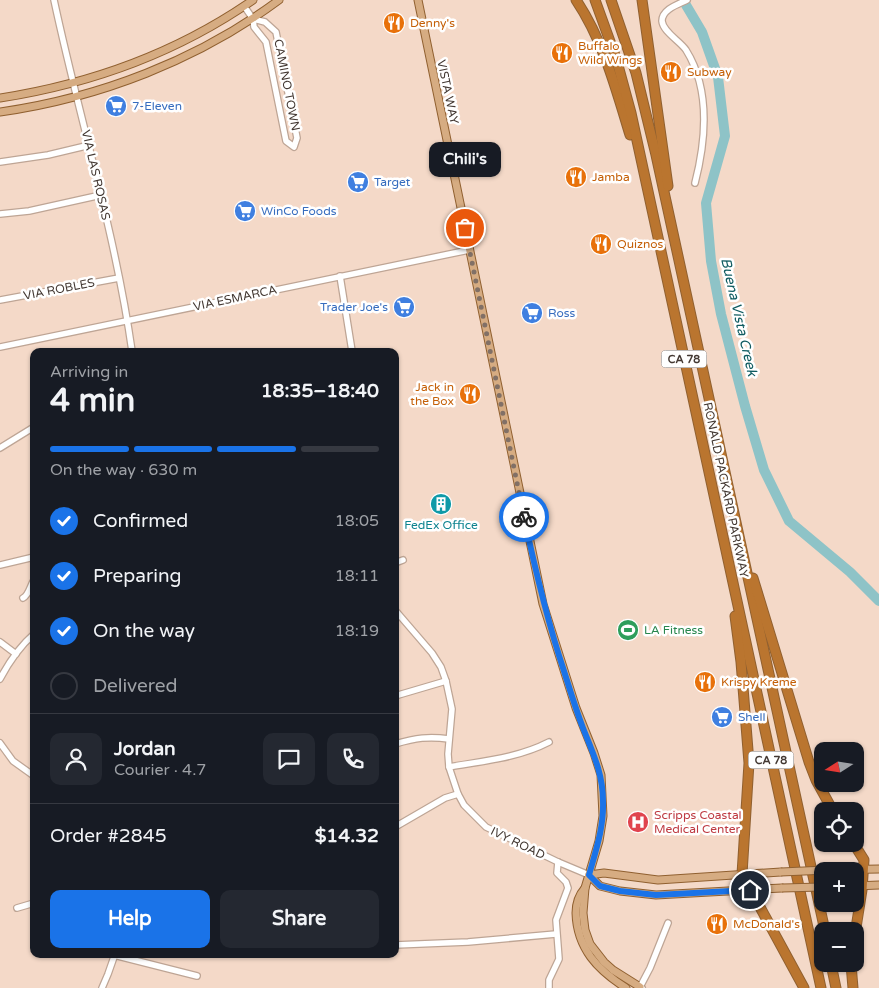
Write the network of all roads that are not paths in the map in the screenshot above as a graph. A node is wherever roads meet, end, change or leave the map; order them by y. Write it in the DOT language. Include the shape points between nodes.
graph roads {
  1 [pos="54,0"];
  2 [pos="253,0"];
  3 [pos="279,0"];
  4 [pos="418,0"];
  5 [pos="576,0"];
  6 [pos="595,0"];
  7 [pos="611,0"];
  8 [pos="642,0"];
  9 [pos="687,0"];
  10 [pos="244,6"];
  11 [pos="252,19"];
  12 [pos="73,83"];
  13 [pos="77,96"];
  14 [pos="0,98"];
  15 [pos="0,112"];
  16 [pos="90,145"];
  17 [pos="0,162"];
  18 [pos="695,183"];
  19 [pos="647,188"];
  20 [pos="101,195"];
  21 [pos="0,214"];
  22 [pos="672,231"];
  23 [pos="469,250"];
  24 [pos="340,276"];
  25 [pos="119,278"];
  26 [pos="0,300"];
  27 [pos="127,321"];
  28 [pos="0,347"];
  29 [pos="132,348"];
  30 [pos="352,348"];
  31 [pos="30,429"];
  32 [pos="0,448"];
  33 [pos="733,512"];
  34 [pos="722,531"];
  35 [pos="30,558"];
  36 [pos="404,560"];
  37 [pos="399,562"];
  38 [pos="0,564"];
  39 [pos="30,585"];
  40 [pos="23,598"];
  41 [pos="399,615"];
  42 [pos="30,638"];
  43 [pos="0,642"];
  44 [pos="16,654"];
  45 [pos="0,679"];
  46 [pos="446,681"];
  47 [pos="399,695"];
  48 [pos="450,739"];
  49 [pos="549,742"];
  50 [pos="0,743"];
  51 [pos="399,743"];
  52 [pos="449,767"];
  53 [pos="30,773"];
  54 [pos="458,794"];
  55 [pos="828,802"];
  56 [pos="399,825"];
  57 [pos="558,862"];
  58 [pos="864,869"];
  59 [pos="879,869"];
  60 [pos="814,871"];
  61 [pos="742,874"];
  62 [pos="589,875"];
  63 [pos="879,885"];
  64 [pos="864,886"];
  65 [pos="814,887"];
  66 [pos="585,888"];
  67 [pos="750,890"];
  68 [pos="30,904"];
  69 [pos="17,908"];
  70 [pos="822,922"];
  71 [pos="668,923"];
  72 [pos="556,934"];
  73 [pos="399,945"];
  74 [pos="113,958"];
  75 [pos="129,958"];
  76 [pos="833,972"];
  77 [pos="852,972"];
  78 [pos="197,976"];
  79 [pos="609,977"];
  80 [pos="102,988"];
  81 [pos="549,988"];
  82 [pos="614,988"];
  83 [pos="626,988"];
  84 [pos="639,988"];
  85 [pos="804,988"];
  86 [pos="820,988"];
  87 [pos="836,988"];
  88 [pos="854,988"];
  1 -- 12 [label="street, VIA LAS ROSAS"];
  2 -- 10 [label="main road"];
  3 -- 11 [label="main road"];
  4 -- 23 [label="main road, VISTA WAY"];
  5 -- 19 [label="highway" via="610,70"];
  6 -- 19 [label="highway, RONALD PACKARD PARKWAY / CA 78" via="624,84"];
  7 -- 22 [label="highway, RONALD PACKARD PARKWAY / CA 78" via="636,73"];
  8 -- 22 [label="highway"];
  9 -- 18 [label="street" via="663,15 663,26 686,49 700,86 705,131"];
  10 -- 11 [label="street, CAMINO TOWN"];
  10 -- 12 [label="main road" via="166,50"];
  11 -- 11 [label="street, CAMINO TOWN" via="266,42 286,141 294,147 297,138 276,32 265,22"];
  11 -- 13 [label="main road" via="172,61"];
  12 -- 13 [label="street, VIA LAS ROSAS"];
  12 -- 14 [label="main road"];
  13 -- 15 [label="main road"];
  13 -- 16 [label="street, VIA LAS ROSAS"];
  16 -- 17 [label="street"];
  16 -- 20 [label="street, VIA LAS ROSAS"];
  19 -- 34 [label="highway, RONALD PACKARD PARKWAY / CA 78"];
  20 -- 21 [label="street"];
  20 -- 25 [label="street, VIA LAS ROSAS"];
  22 -- 33 [label="highway, RONALD PACKARD PARKWAY / CA 78"];
  23 -- 24 [label="street, VIA ESMARCA"];
  23 -- 62 [label="main road, VISTA WAY" via="543,604 601,775 603,816"];
  24 -- 27 [label="street, VIA ESMARCA"];
  24 -- 30 [label="street"];
  25 -- 26 [label="street, VIA ROBLES"];
  25 -- 27 [label="street, VIA LAS ROSAS"];
  27 -- 28 [label="street, VIA ESMARCA"];
  27 -- 29 [label="street, VIA LAS ROSAS"];
  31 -- 32 [label="street"];
  33 -- 55 [label="highway" via="809,762"];
  33 -- 70 [label="highway, RONALD PACKARD PARKWAY / CA 78"];
  34 -- 61 [label="highway" via="741,662 749,751"];
  34 -- 86 [label="highway, RONALD PACKARD PARKWAY / CA 78"];
  35 -- 38 [label="street"];
  36 -- 37 [label="street"];
  39 -- 40 [label="street"];
  41 -- 46 [label="street, IVY ROAD" via="432,653"];
  42 -- 44 [label="street"];
  43 -- 44 [label="street"];
  44 -- 45 [label="street"];
  46 -- 47 [label="street"];
  46 -- 48 [label="street, IVY ROAD" via="452,709"];
  48 -- 51 [label="street" via="430,736"];
  48 -- 52 [label="street, IVY ROAD"];
  49 -- 52 [label="street" via="507,758"];
  50 -- 53 [label="street" via="13,761"];
  52 -- 54 [label="street, IVY ROAD"];
  54 -- 56 [label="street" via="438,801"];
  54 -- 57 [label="street, IVY ROAD" via="474,817 486,827"];
  57 -- 62 [label="street, IVY ROAD"];
  57 -- 72 [label="street, IVY ROAD" via="557,873 568,888 557,914"];
  58 -- 59 [label="main road"];
  60 -- 61 [label="main road, bridge"];
  61 -- 62 [label="main road" via="658,880 604,873"];
  61 -- 67 [label="highway"];
  62 -- 66 [label="main road, VISTA WAY"];
  62 -- 67 [label="main road" via="600,886 642,894"];
  63 -- 64 [label="main road"];
  65 -- 67 [label="main road, bridge"];
  66 -- 79 [label="main road, VISTA WAY" via="576,907 579,938 594,962"];
  66 -- 84 [label="main road, VISTA WAY" via="583,913 587,938 604,962"];
  67 -- 85 [label="highway"];
  68 -- 69 [label="street"];
  71 -- 84 [label="street"];
  72 -- 73 [label="street"];
  72 -- 81 [label="street, IVY ROAD" via="559,959 549,980"];
  74 -- 80 [label="street"];
  75 -- 78 [label="street"];
  76 -- 87 [label="highway"];
  77 -- 88 [label="highway"];
  79 -- 82 [label="main road"];
  79 -- 83 [label="main road, VISTA WAY"];
}
